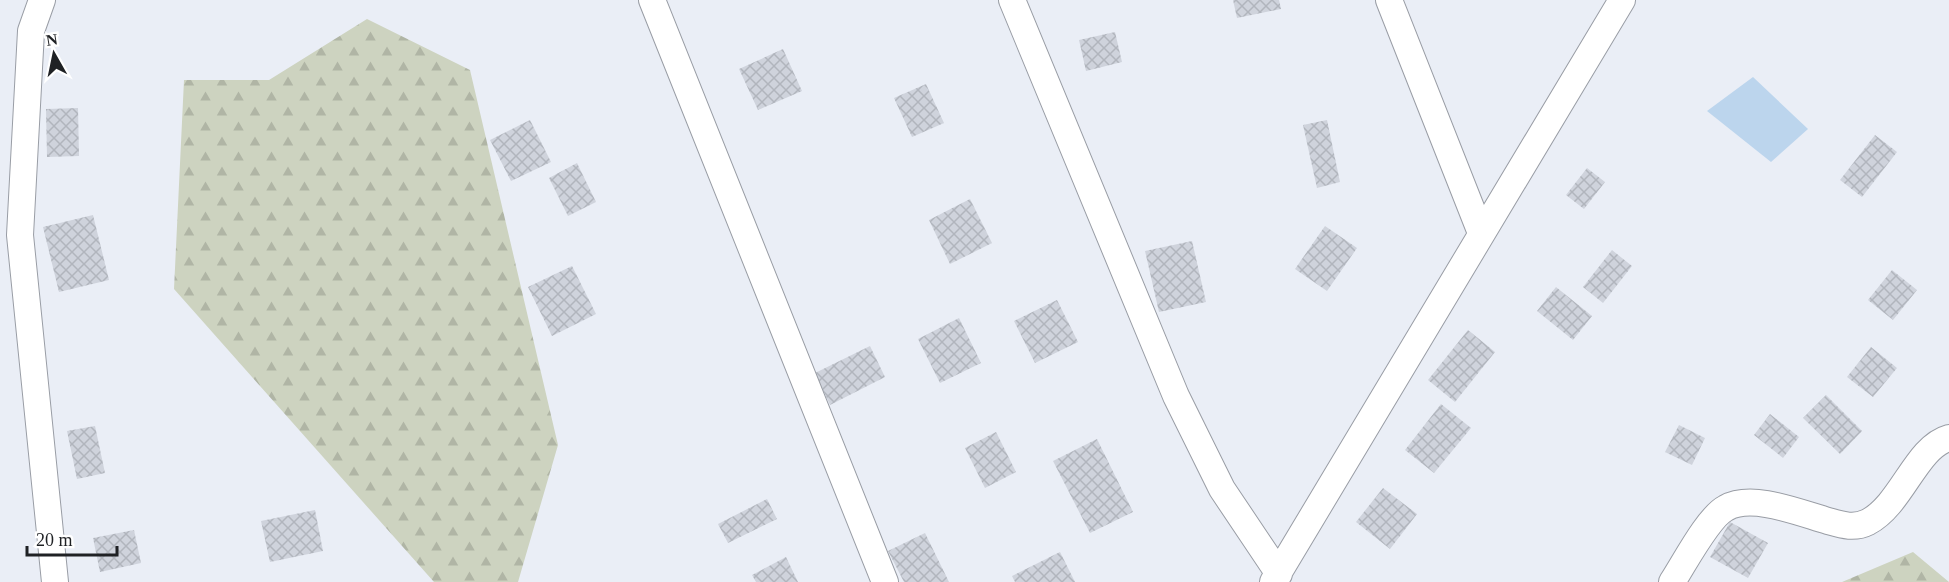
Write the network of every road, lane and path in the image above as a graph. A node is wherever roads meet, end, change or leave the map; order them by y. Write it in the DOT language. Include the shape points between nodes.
graph roads {
  1 [pos="42,0"];
  2 [pos="652,0"];
  3 [pos="1012,0"];
  4 [pos="1389,0"];
  5 [pos="1622,0"];
  6 [pos="1481,232"];
  7 [pos="1949,438"];
  8 [pos="1276,578"];
  9 [pos="55,582"];
  10 [pos="885,582"];
  11 [pos="1672,582"];
  1 -- 9 [label="street" via="30,31 20,235"];
  2 -- 10 [label="street"];
  3 -- 8 [label="street" via="1176,396 1222,489"];
  4 -- 6 [label="street"];
  5 -- 6 [label="street"];
  6 -- 8 [label="street"];
  7 -- 11 [label="street" via="1934,444 1882,513 1865,523 1850,527 1767,504 1745,502 1725,508"];
}
